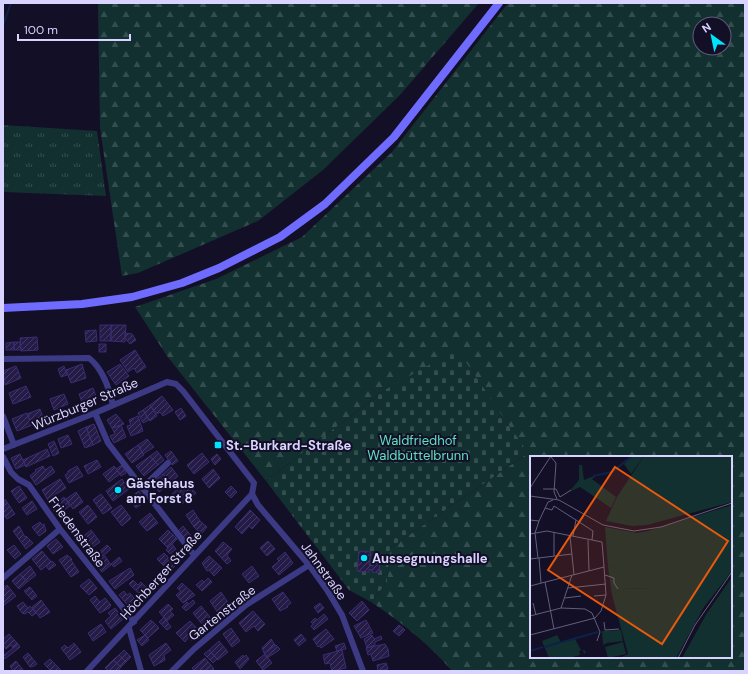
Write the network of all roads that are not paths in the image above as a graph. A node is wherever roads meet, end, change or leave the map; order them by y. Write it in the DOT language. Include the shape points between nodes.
graph roads {
  1 [pos="499,3"];
  2 [pos="3,308"];
  3 [pos="3,359"];
  4 [pos="113,405"];
  5 [pos="94,413"];
  6 [pos="3,416"];
  7 [pos="14,445"];
  8 [pos="3,449"];
  9 [pos="3,457"];
  10 [pos="168,463"];
  11 [pos="142,488"];
  12 [pos="252,494"];
  13 [pos="60,529"];
  14 [pos="194,555"];
  15 [pos="309,565"];
  16 [pos="3,578"];
  17 [pos="134,622"];
  18 [pos="129,628"];
  19 [pos="87,671"];
  20 [pos="141,671"];
  21 [pos="172,671"];
  22 [pos="363,671"];
  1 -- 2 [label="main road" via="394,137 325,204 280,237 219,268 182,283 132,298 82,304"];
  3 -- 4 [label="street" via="90,358 98,365"];
  4 -- 5 [label="street, Würzburger Straße"];
  4 -- 12 [label="street, Würzburger Straße" via="167,382 176,384 254,483"];
  5 -- 7 [label="street, Würzburger Straße"];
  5 -- 11 [label="street" via="108,442"];
  6 -- 7 [label="street"];
  7 -- 8 [label="street, Würzburger Straße"];
  9 -- 13 [label="street, Friedenstraße" via="18,479 29,486"];
  10 -- 11 [label="street"];
  11 -- 14 [label="street"];
  12 -- 14 [label="street, Höchberger Straße"];
  12 -- 15 [label="street, Jahnstraße" via="258,505"];
  13 -- 16 [label="street"];
  13 -- 17 [label="street, Friedenstraße"];
  14 -- 17 [label="street, Höchberger Straße"];
  15 -- 21 [label="street, Gartenstraße" via="246,605"];
  15 -- 22 [label="street, Jahnstraße" via="328,590 342,616"];
  17 -- 18 [label="street, Höchberger Straße"];
  18 -- 19 [label="street, Höchberger Straße"];
  18 -- 20 [label="street"];
}
